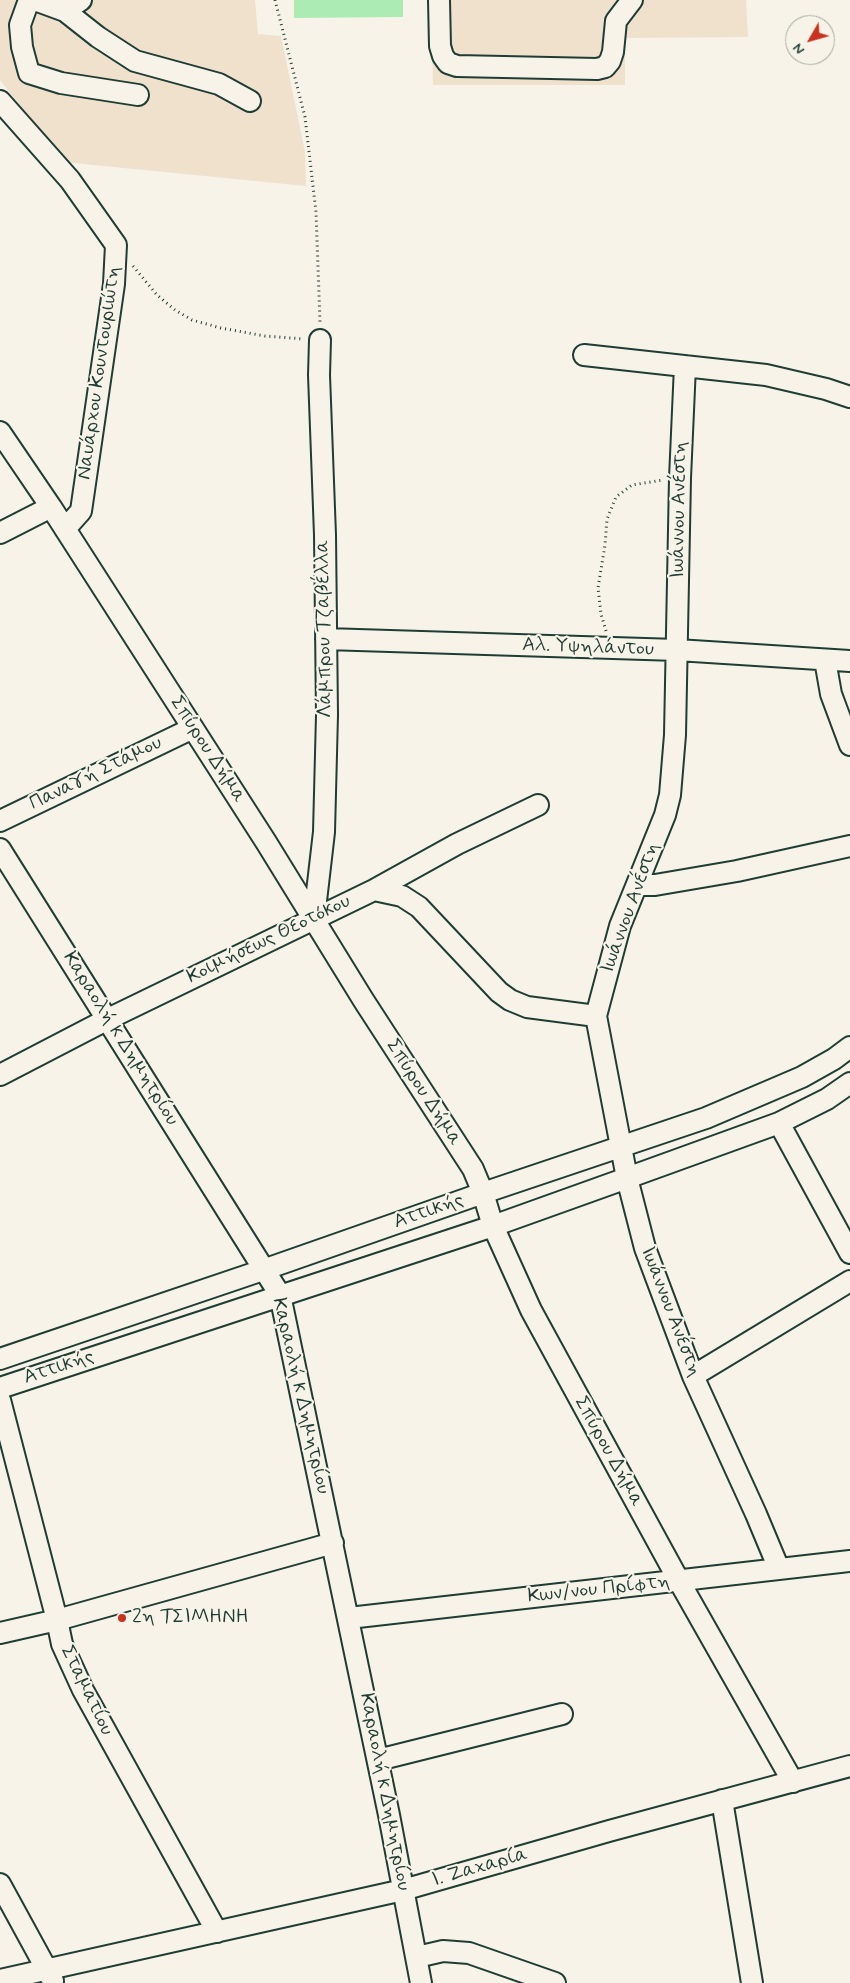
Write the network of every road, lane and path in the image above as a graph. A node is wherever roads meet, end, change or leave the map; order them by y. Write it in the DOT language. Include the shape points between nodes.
graph roads {
  1 [pos="29,0"];
  2 [pos="35,0"];
  3 [pos="275,0"];
  4 [pos="439,0"];
  5 [pos="632,0"];
  6 [pos="73,5"];
  7 [pos="138,95"];
  8 [pos="0,101"];
  9 [pos="250,101"];
  10 [pos="116,245"];
  11 [pos="320,340"];
  12 [pos="584,355"];
  13 [pos="684,366"];
  14 [pos="850,397"];
  15 [pos="0,432"];
  16 [pos="680,478"];
  17 [pos="51,507"];
  18 [pos="65,529"];
  19 [pos="0,533"];
  20 [pos="326,639"];
  21 [pos="616,649"];
  22 [pos="677,650"];
  23 [pos="824,660"];
  24 [pos="850,661"];
  25 [pos="193,728"];
  26 [pos="850,745"];
  27 [pos="538,805"];
  28 [pos="0,821"];
  29 [pos="850,846"];
  30 [pos="0,849"];
  31 [pos="637,885"];
  32 [pos="374,890"];
  33 [pos="314,918"];
  34 [pos="596,1016"];
  35 [pos="108,1019"];
  36 [pos="850,1047"];
  37 [pos="0,1075"];
  38 [pos="850,1083"];
  39 [pos="780,1123"];
  40 [pos="621,1147"];
  41 [pos="627,1178"];
  42 [pos="483,1193"];
  43 [pos="493,1226"];
  44 [pos="850,1253"];
  45 [pos="263,1270"];
  46 [pos="850,1281"];
  47 [pos="280,1295"];
  48 [pos="0,1359"];
  49 [pos="693,1376"];
  50 [pos="0,1388"];
  51 [pos="0,1400"];
  52 [pos="333,1542"];
  53 [pos="850,1562"];
  54 [pos="779,1570"];
  55 [pos="679,1581"];
  56 [pos="349,1618"];
  57 [pos="57,1620"];
  58 [pos="0,1633"];
  59 [pos="562,1714"];
  60 [pos="378,1760"];
  61 [pos="850,1766"];
  62 [pos="793,1782"];
  63 [pos="722,1800"];
  64 [pos="0,1884"];
  65 [pos="403,1890"];
  66 [pos="217,1932"];
  67 [pos="417,1956"];
  68 [pos="51,1977"];
  69 [pos="0,1980"];
  70 [pos="421,1983"];
  71 [pos="555,1983"];
  72 [pos="752,1983"];
  1 -- 7 [label="street" via="20,25 29,72 61,83"];
  2 -- 6 [label="street"];
  3 -- 11 [label="path" via="305,117 316,212"];
  4 -- 5 [label="street" via="442,56 457,66 597,69 610,62 616,21"];
  6 -- 9 [label="street" via="98,38 135,61 219,84"];
  8 -- 10 [label="street, Ναυάρχου Κουντουριώτη" via="70,180"];
  10 -- 11 [label="path" via="157,295 192,320 265,336"];
  10 -- 18 [label="street, Ναυάρχου Κουντουριώτη" via="114,284 81,511"];
  11 -- 20 [label="street, Λάμπρου Τζαβέλλα"];
  12 -- 13 [label="street"];
  13 -- 14 [label="street" via="766,375"];
  13 -- 16 [label="street, Ιωάννου Ανέστη"];
  15 -- 17 [label="street, Σπύρου Δήμα"];
  16 -- 21 [label="path" via="632,485 616,497 607,519 598,588 601,614"];
  16 -- 22 [label="street, Ιωάννου Ανέστη"];
  17 -- 18 [label="street, Σπύρου Δήμα"];
  17 -- 19 [label="street"];
  18 -- 25 [label="street, Σπύρου Δήμα"];
  20 -- 21 [label="street, Αλ. Υψηλάντου"];
  20 -- 33 [label="street, Λάμπρου Τζαβέλλα" via="324,832"];
  21 -- 22 [label="street, Αλ. Υψηλάντου"];
  22 -- 23 [label="street, Αλ. Υψηλάντου"];
  22 -- 31 [label="street, Ιωάννου Ανέστη" via="670,795 665,816"];
  23 -- 24 [label="street, Αλ. Υψηλάντου"];
  23 -- 26 [label="street" via="830,694"];
  25 -- 28 [label="street, Παναγή Στάμου"];
  25 -- 33 [label="street, Σπύρου Δήμα"];
  27 -- 32 [label="street, Κοιμήσεως Θεοτόκου" via="457,844"];
  29 -- 31 [label="street" via="737,871 656,885"];
  30 -- 35 [label="street, Καραολή κ Δημητρίου"];
  31 -- 34 [label="street, Ιωάννου Ανέστη" via="620,926"];
  32 -- 33 [label="street, Κοιμήσεως Θεοτόκου"];
  32 -- 34 [label="street" via="402,896 419,907 510,1000 527,1007"];
  33 -- 35 [label="street, Κοιμήσεως Θεοτόκου"];
  33 -- 42 [label="street, Σπύρου Δήμα" via="473,1169"];
  34 -- 40 [label="street, Ιωάννου Ανέστη"];
  35 -- 37 [label="street, Κοιμήσεως Θεοτόκου"];
  35 -- 45 [label="street, Καραολή κ Δημητρίου"];
  36 -- 40 [label="street, Αττικής" via="802,1078 706,1118"];
  38 -- 39 [label="street, Αττικής" via="828,1099"];
  39 -- 41 [label="street, Αττικής"];
  39 -- 44 [label="street"];
  40 -- 41 [label="street, Ιωάννου Ανέστη"];
  40 -- 42 [label="street, Αττικής"];
  41 -- 43 [label="street, Αττικής"];
  41 -- 49 [label="street, Ιωάννου Ανέστη" via="645,1248"];
  42 -- 43 [label="street, Σπύρου Δήμα"];
  42 -- 45 [label="street, Αττικής"];
  43 -- 47 [label="street, Αττικής"];
  43 -- 55 [label="street, Σπύρου Δήμα" via="531,1310"];
  45 -- 47 [label="street, Καραολή κ Δημητρίου"];
  45 -- 48 [label="street, Αττικής"];
  46 -- 49 [label="street"];
  47 -- 50 [label="street, Αττικής"];
  47 -- 52 [label="street, Καραολή κ Δημητρίου"];
  49 -- 54 [label="street, Ιωάννου Ανέστη"];
  51 -- 57 [label="street, Σταματίου"];
  52 -- 56 [label="street, Καραολή κ Δημητρίου"];
  52 -- 57 [label="street"];
  53 -- 54 [label="street, Κων/νου Πρίφτη"];
  54 -- 55 [label="street, Κων/νου Πρίφτη"];
  55 -- 56 [label="street, Κων/νου Πρίφτη"];
  55 -- 62 [label="street, Σπύρου Δήμα"];
  56 -- 60 [label="street, Καραολή κ Δημητρίου"];
  57 -- 58 [label="street"];
  57 -- 66 [label="street, Σταματίου" via="62,1644 83,1690"];
  59 -- 60 [label="street"];
  60 -- 65 [label="street, Καραολή κ Δημητρίου"];
  61 -- 62 [label="street, Ι. Ζαχαρία"];
  62 -- 63 [label="street, Ι. Ζαχαρία"];
  63 -- 65 [label="street, Ι. Ζαχαρία"];
  63 -- 72 [label="street"];
  64 -- 68 [label="street"];
  65 -- 66 [label="street, Ι. Ζαχαρία"];
  65 -- 67 [label="street, Καραολή κ Δημητρίου"];
  66 -- 68 [label="street, Ι. Ζαχαρία"];
  67 -- 70 [label="street, Καραολή κ Δημητρίου"];
  67 -- 71 [label="street" via="443,1951 469,1953"];
  68 -- 69 [label="street, Ι. Ζαχαρία"];
}
